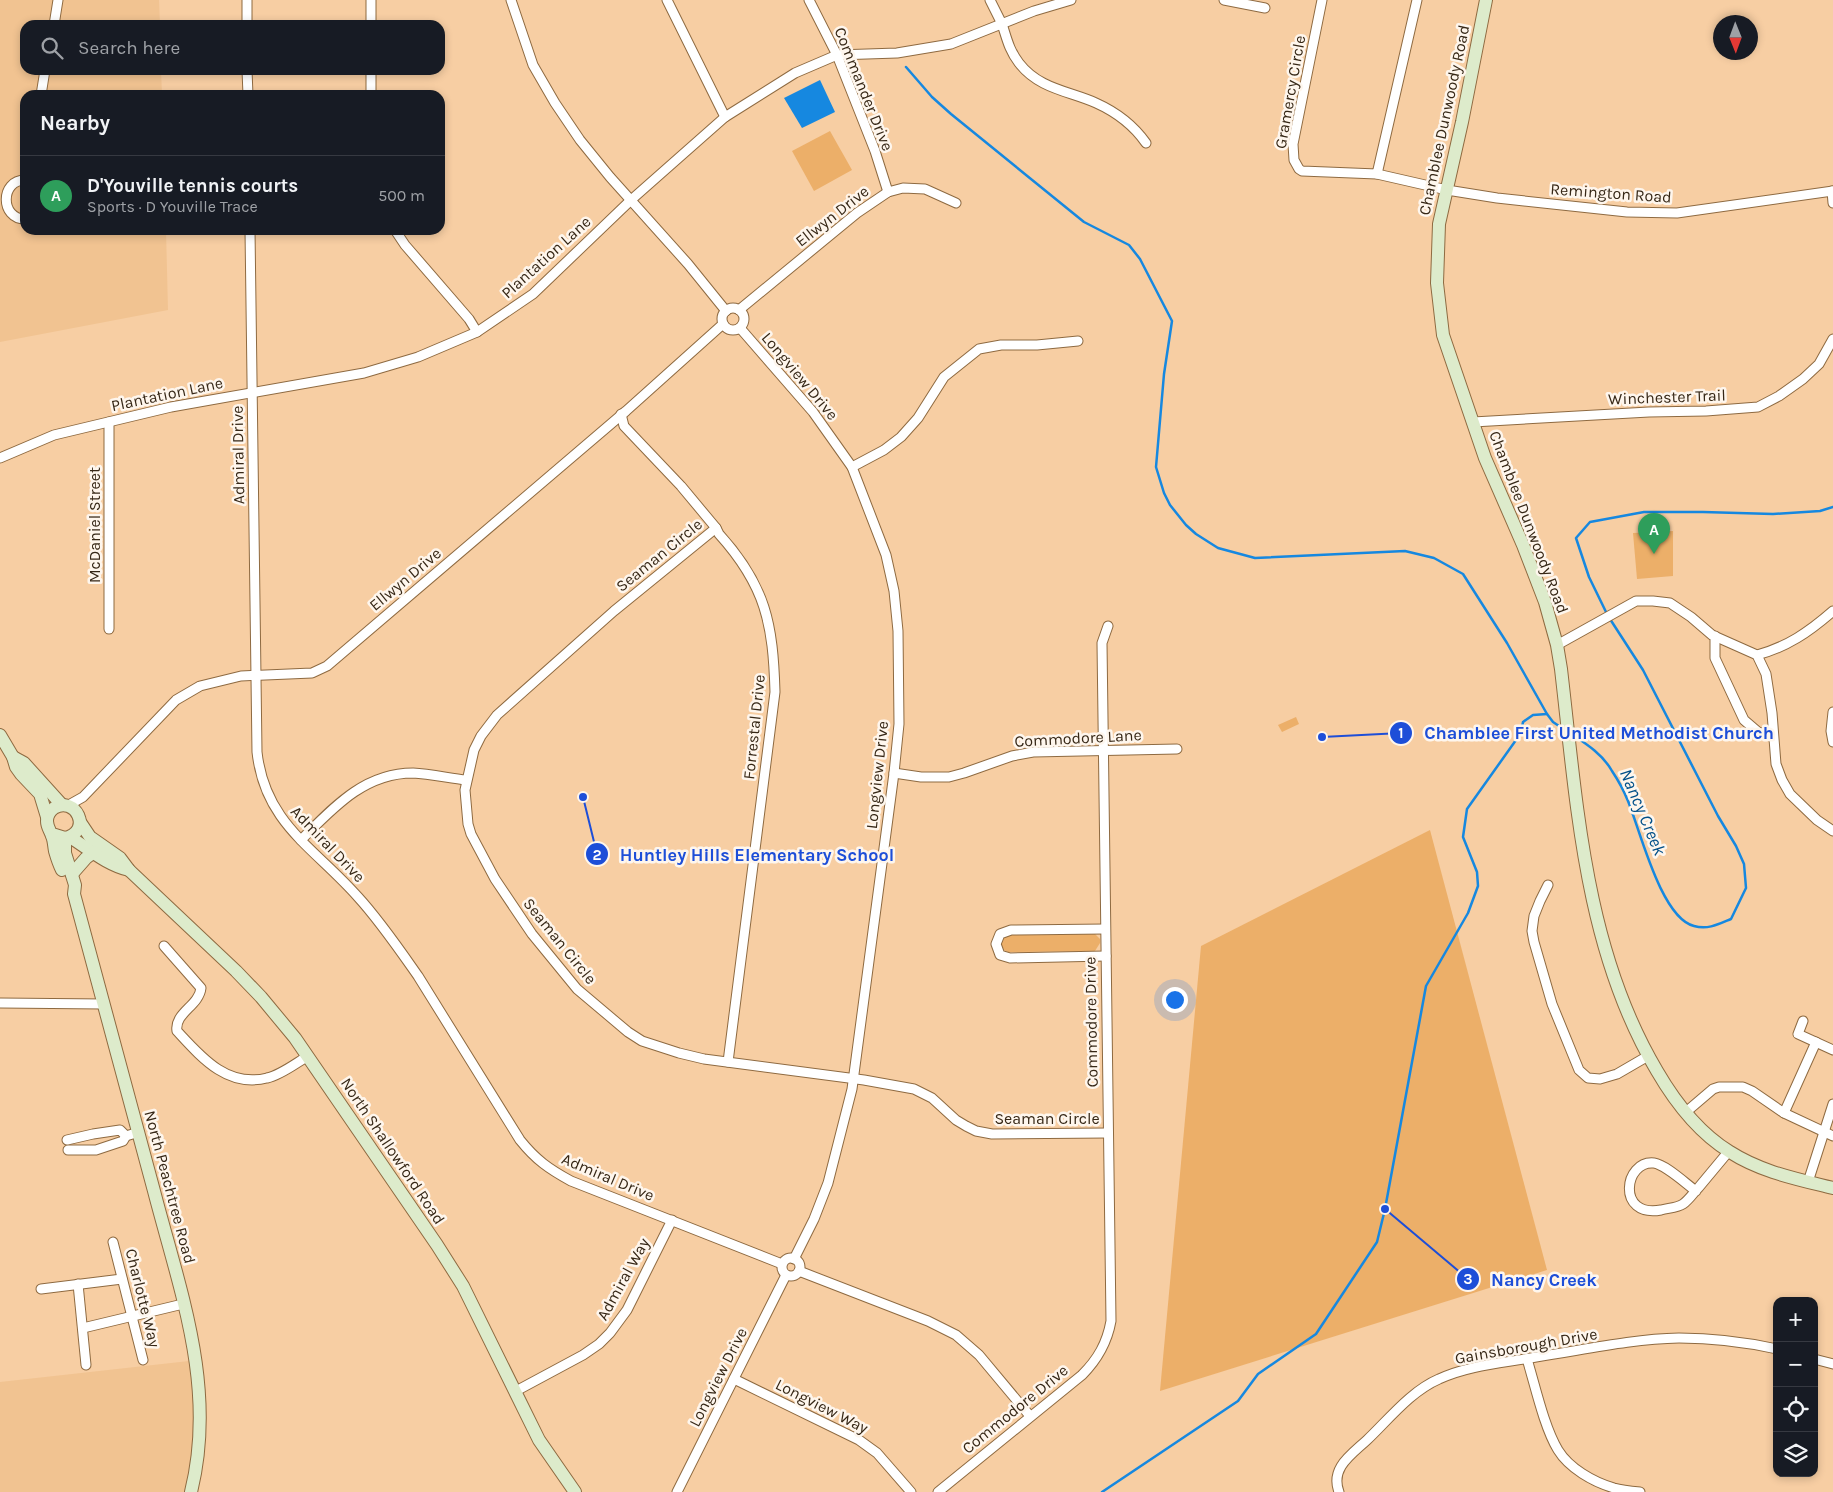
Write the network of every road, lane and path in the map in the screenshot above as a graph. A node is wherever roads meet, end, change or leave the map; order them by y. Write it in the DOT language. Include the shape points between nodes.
graph roads {
  1 [pos="58,0"];
  2 [pos="247,0"];
  3 [pos="371,0"];
  4 [pos="511,0"];
  5 [pos="667,0"];
  6 [pos="808,0"];
  7 [pos="990,0"];
  8 [pos="1071,0"];
  9 [pos="1224,0"];
  10 [pos="1322,0"];
  11 [pos="1417,0"];
  12 [pos="1486,0"];
  13 [pos="1265,8"];
  14 [pos="55,20"];
  15 [pos="247,20"];
  16 [pos="371,20"];
  17 [pos="1002,25"];
  18 [pos="837,55"];
  19 [pos="44,75"];
  20 [pos="247,75"];
  21 [pos="371,75"];
  22 [pos="42,90"];
  23 [pos="248,90"];
  24 [pos="371,90"];
  25 [pos="725,117"];
  26 [pos="1146,143"];
  27 [pos="1377,174"];
  28 [pos="20,181"];
  29 [pos="1447,190"];
  30 [pos="1832,191"];
  31 [pos="888,192"];
  32 [pos="631,200"];
  33 [pos="956,203"];
  34 [pos="1833,203"];
  35 [pos="20,218"];
  36 [pos="250,235"];
  37 [pos="398,235"];
  38 [pos="739,310"];
  39 [pos="726,311"];
  40 [pos="723,324"];
  41 [pos="740,328"];
  42 [pos="477,332"];
  43 [pos="1833,339"];
  44 [pos="1078,341"];
  45 [pos="252,393"];
  46 [pos="622,414"];
  47 [pos="109,422"];
  48 [pos="1473,422"];
  49 [pos="0,458"];
  50 [pos="852,467"];
  51 [pos="716,528"];
  52 [pos="1833,611"];
  53 [pos="1108,626"];
  54 [pos="109,629"];
  55 [pos="1715,636"];
  56 [pos="1557,645"];
  57 [pos="1757,655"];
  58 [pos="257,676"];
  59 [pos="1833,712"];
  60 [pos="0,735"];
  61 [pos="1774,736"];
  62 [pos="1833,742"];
  63 [pos="1177,749"];
  64 [pos="1103,750"];
  65 [pos="13,756"];
  66 [pos="894,773"];
  67 [pos="466,780"];
  68 [pos="83,797"];
  69 [pos="64,805"];
  70 [pos="47,818"];
  71 [pos="80,819"];
  72 [pos="1833,831"];
  73 [pos="52,834"];
  74 [pos="68,838"];
  75 [pos="301,840"];
  76 [pos="94,852"];
  77 [pos="129,870"];
  78 [pos="72,874"];
  79 [pos="1548,885"];
  80 [pos="74,894"];
  81 [pos="1105,929"];
  82 [pos="164,946"];
  83 [pos="1106,956"];
  84 [pos="0,1004"];
  85 [pos="104,1004"];
  86 [pos="1804,1021"];
  87 [pos="1816,1042"];
  88 [pos="1833,1050"];
  89 [pos="308,1056"];
  90 [pos="1648,1056"];
  91 [pos="728,1062"];
  92 [pos="854,1078"];
  93 [pos="1833,1104"];
  94 [pos="1686,1112"];
  95 [pos="1784,1113"];
  96 [pos="139,1132"];
  97 [pos="1824,1132"];
  98 [pos="1108,1133"];
  99 [pos="126,1136"];
  100 [pos="1833,1136"];
  101 [pos="67,1140"];
  102 [pos="68,1150"];
  103 [pos="1729,1151"];
  104 [pos="1808,1182"];
  105 [pos="1833,1188"];
  106 [pos="1696,1191"];
  107 [pos="672,1220"];
  108 [pos="113,1242"];
  109 [pos="794,1259"];
  110 [pos="782,1264"];
  111 [pos="799,1271"];
  112 [pos="786,1275"];
  113 [pos="122,1279"];
  114 [pos="78,1284"];
  115 [pos="40,1289"];
  116 [pos="183,1304"];
  117 [pos="132,1316"];
  118 [pos="83,1328"];
  119 [pos="1773,1348"];
  120 [pos="1528,1359"];
  121 [pos="143,1360"];
  122 [pos="1818,1360"];
  123 [pos="1833,1364"];
  124 [pos="86,1365"];
  125 [pos="734,1379"];
  126 [pos="516,1391"];
  127 [pos="1030,1416"];
  128 [pos="191,1492"];
  129 [pos="575,1492"];
  130 [pos="677,1492"];
  131 [pos="911,1492"];
  132 [pos="938,1492"];
  133 [pos="1339,1492"];
  134 [pos="1640,1492"];
  1 -- 14 [label="street"];
  2 -- 15 [label="street"];
  3 -- 16 [label="street"];
  4 -- 32 [label="street" via="533,66 555,103 580,140"];
  5 -- 25 [label="street"];
  6 -- 18 [label="street, Commander Drive"];
  7 -- 17 [label="street"];
  8 -- 17 [label="street, Plantation Lane"];
  9 -- 13 [label="street"];
  10 -- 27 [label="street, Gramercy Circle" via="1293,144 1294,168 1310,172"];
  11 -- 27 [label="street"];
  12 -- 29 [label="street, Chamblee Dunwoody Road"];
  17 -- 18 [label="street, Plantation Lane" via="951,44 897,53"];
  17 -- 26 [label="street" via="1008,47 1030,74 1066,94 1096,103 1114,113 1134,127"];
  18 -- 25 [label="street, Plantation Lane" via="795,73"];
  18 -- 31 [label="street, Commander Drive"];
  19 -- 22 [label="street"];
  20 -- 23 [label="street"];
  21 -- 24 [label="street"];
  25 -- 32 [label="street, Plantation Lane"];
  27 -- 29 [label="street, Gramercy Circle"];
  28 -- 35 [label="street" via="9,186 4,197 6,210"];
  29 -- 30 [label="street, Remington Road" via="1627,212 1677,214"];
  29 -- 48 [label="street, Chamblee Dunwoody Road" via="1438,224 1437,283 1443,335"];
  30 -- 34 [label="street"];
  31 -- 33 [label="street, Ellwyn Drive" via="903,188 925,189"];
  31 -- 38 [label="street, Ellwyn Drive" via="857,213"];
  32 -- 39 [label="street"];
  32 -- 42 [label="street, Plantation Lane" via="533,294"];
  36 -- 45 [label="street, Admiral Drive"];
  37 -- 42 [label="street"];
  38 -- 39 [label="street"];
  38 -- 41 [label="street" via="744,320"];
  39 -- 40 [label="street" via="722,317"];
  40 -- 41 [label="street" via="732,330"];
  40 -- 46 [label="street, Ellwyn Drive"];
  41 -- 50 [label="street, Longview Drive" via="813,412"];
  42 -- 45 [label="street, Plantation Lane" via="418,357 364,372"];
  43 -- 48 [label="street, Winchester Trail" via="1819,364 1803,379 1758,407"];
  44 -- 50 [label="street" via="979,349 944,377 918,418 901,437"];
  45 -- 47 [label="street, Plantation Lane"];
  45 -- 58 [label="street, Admiral Drive"];
  46 -- 51 [label="street, Forrestal Drive" via="624,426"];
  46 -- 58 [label="street, Ellwyn Drive" via="326,666 312,673"];
  47 -- 49 [label="street, Plantation Lane" via="54,435"];
  47 -- 54 [label="street, McDaniel Street"];
  48 -- 56 [label="street, Chamblee Dunwoody Road" via="1485,458 1524,545"];
  50 -- 66 [label="street, Longview Drive" via="886,555 894,591 899,724"];
  51 -- 67 [label="street, Seaman Circle" via="614,611 497,716 474,750"];
  51 -- 91 [label="street, Forrestal Drive" via="746,570 766,610 774,655 775,692"];
  52 -- 57 [label="street" via="1790,643"];
  53 -- 64 [label="street, Commodore Drive" via="1102,643"];
  55 -- 56 [label="street" via="1670,603 1636,601"];
  55 -- 57 [label="street"];
  55 -- 61 [label="street" via="1715,658 1744,720 1758,732"];
  56 -- 90 [label="street, Chamblee Dunwoody Road" via="1584,860 1600,930 1629,1016"];
  57 -- 61 [label="street" via="1766,674"];
  58 -- 68 [label="street, Ellwyn Drive" via="227,678 200,686 176,700"];
  58 -- 75 [label="street, Admiral Drive" via="257,752 264,786 275,808"];
  59 -- 62 [label="street"];
  60 -- 65 [label="street, North Peachtree Road"];
  61 -- 72 [label="street" via="1776,764 1790,794"];
  63 -- 64 [label="street, Commodore Lane"];
  64 -- 66 [label="street, Commodore Lane" via="1022,754 949,776 921,777"];
  64 -- 81 [label="street, Commodore Drive"];
  65 -- 69 [label="street, North Peachtree Road" via="24,763"];
  65 -- 70 [label="street, North Peachtree Road" via="16,767 40,794"];
  66 -- 92 [label="street, Longview Drive"];
  67 -- 75 [label="street" via="414,773 372,781 337,804"];
  67 -- 91 [label="street, Seaman Circle" via="468,824 481,857 532,934 577,989 642,1041 679,1053"];
  68 -- 69 [label="street, Ellwyn Drive"];
  68 -- 71 [label="street"];
  69 -- 70 [label="street" via="52,809"];
  69 -- 71 [label="street, North Peachtree Road" via="76,811"];
  70 -- 73 [label="street, North Peachtree Road"];
  71 -- 74 [label="street" via="77,831"];
  71 -- 77 [label="street, North Shallowford Road" via="90,837 120,858"];
  73 -- 74 [label="street"];
  73 -- 80 [label="street, North Peachtree Road" via="55,853 68,887"];
  74 -- 76 [label="street, North Shallowford Road"];
  74 -- 78 [label="street, North Peachtree Road" via="65,854"];
  75 -- 107 [label="street, Admiral Drive" via="359,898 401,951 529,1151 550,1170 571,1181"];
  76 -- 77 [label="street, North Shallowford Road"];
  76 -- 78 [label="street"];
  77 -- 89 [label="street, North Shallowford Road" via="261,997"];
  78 -- 80 [label="street, North Peachtree Road"];
  79 -- 90 [label="street" via="1536,909 1533,936 1552,1004 1579,1070 1588,1078 1600,1080"];
  80 -- 85 [label="street, North Peachtree Road"];
  81 -- 83 [label="street, Commodore Drive"];
  81 -- 83 [label="street" via="1011,930 1000,934 996,944 1000,955 1010,958"];
  82 -- 89 [label="street" via="201,988 176,1026 206,1062 238,1078 258,1079 268,1078"];
  83 -- 98 [label="street, Commodore Drive"];
  84 -- 85 [label="street"];
  85 -- 96 [label="street, North Peachtree Road"];
  86 -- 87 [label="street" via="1798,1034"];
  87 -- 88 [label="street"];
  87 -- 95 [label="street"];
  89 -- 126 [label="street, North Shallowford Road" via="438,1245 463,1286"];
  90 -- 94 [label="street, Chamblee Dunwoody Road"];
  91 -- 92 [label="street, Seaman Circle"];
  92 -- 98 [label="street, Seaman Circle" via="924,1092 956,1120 976,1131 992,1134"];
  92 -- 109 [label="street, Longview Drive" via="828,1184"];
  93 -- 97 [label="street"];
  94 -- 95 [label="street" via="1713,1089 1743,1088"];
  94 -- 103 [label="street, Chamblee Dunwoody Road"];
  95 -- 97 [label="street"];
  96 -- 99 [label="street"];
  96 -- 116 [label="street, North Peachtree Road"];
  97 -- 100 [label="street"];
  97 -- 104 [label="street"];
  98 -- 127 [label="street, Commodore Drive" via="1110,1328 1095,1362"];
  99 -- 101 [label="street" via="120,1130"];
  99 -- 102 [label="street" via="123,1141 96,1150"];
  103 -- 104 [label="street, Chamblee Dunwoody Road" via="1765,1169"];
  103 -- 106 [label="street"];
  104 -- 105 [label="street, Chamblee Dunwoody Road"];
  106 -- 106 [label="street" via="1680,1206 1646,1211 1631,1199 1630,1182 1638,1169 1656,1163"];
  107 -- 110 [label="street, Admiral Drive"];
  107 -- 126 [label="street, Admiral Way" via="627,1310 610,1333 583,1355"];
  108 -- 113 [label="street, Charlotte Way"];
  109 -- 110 [label="street"];
  109 -- 111 [label="street"];
  110 -- 112 [label="street"];
  111 -- 112 [label="street" via="795,1275"];
  111 -- 127 [label="street" via="956,1335 979,1355"];
  112 -- 125 [label="street, Longview Drive"];
  113 -- 114 [label="street"];
  113 -- 117 [label="street, Charlotte Way"];
  114 -- 115 [label="street"];
  114 -- 118 [label="street"];
  116 -- 117 [label="street"];
  116 -- 128 [label="street, North Peachtree Road" via="195,1351 201,1399 198,1455"];
  117 -- 118 [label="street"];
  117 -- 121 [label="street, Charlotte Way"];
  118 -- 124 [label="street"];
  119 -- 120 [label="street, Gainsborough Drive" via="1680,1338 1617,1344"];
  120 -- 133 [label="street, Gainsborough Drive" via="1453,1373 1416,1393 1338,1469"];
  120 -- 134 [label="street" via="1550,1433 1566,1460 1592,1479 1614,1488"];
  122 -- 123 [label="street"];
  125 -- 130 [label="street, Longview Drive"];
  125 -- 131 [label="street, Longview Way" via="869,1447"];
  126 -- 129 [label="street, North Shallowford Road" via="539,1440"];
  127 -- 132 [label="street, Commodore Drive"];
}
